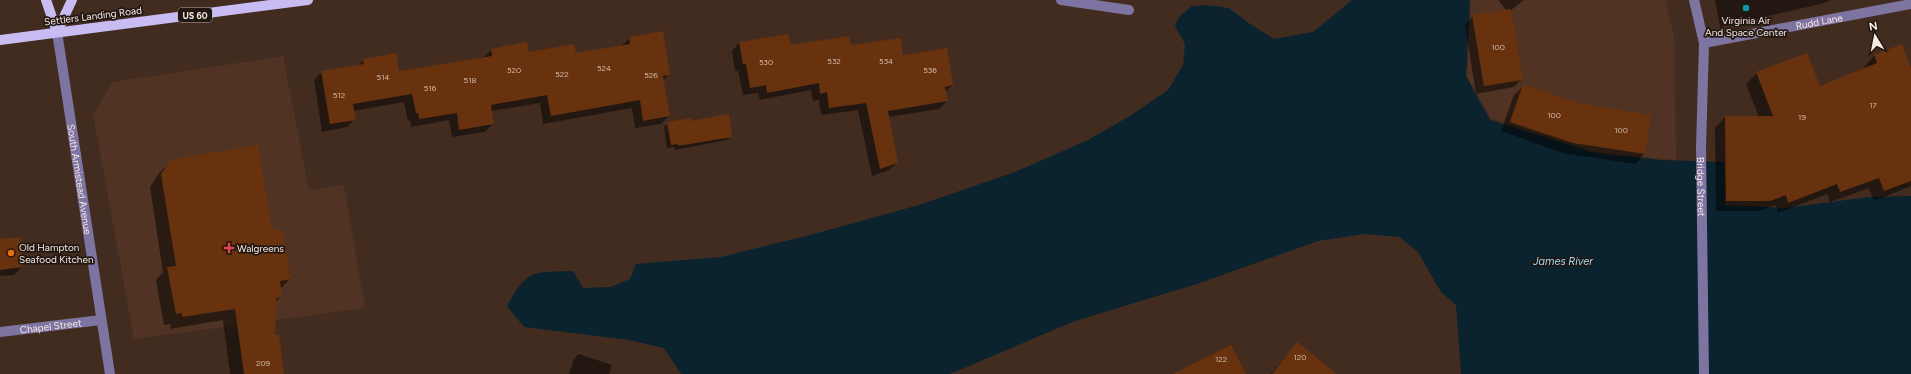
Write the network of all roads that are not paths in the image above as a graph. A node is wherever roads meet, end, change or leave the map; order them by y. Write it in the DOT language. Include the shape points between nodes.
graph roads {
  1 [pos="46,0"];
  2 [pos="72,0"];
  3 [pos="308,0"];
  4 [pos="1061,0"];
  5 [pos="1694,0"];
  6 [pos="1911,4"];
  7 [pos="1129,10"];
  8 [pos="57,32"];
  9 [pos="0,40"];
  10 [pos="1704,43"];
  11 [pos="101,320"];
  12 [pos="0,332"];
  13 [pos="110,374"];
  14 [pos="1704,374"];
  1 -- 8 [label="main road"];
  2 -- 8 [label="main road"];
  3 -- 8 [label="main road, Settlers Landing Road / US 60"];
  4 -- 7 [label="street"];
  5 -- 10 [label="street, Bridge Street"];
  6 -- 10 [label="street, Rudd Lane"];
  8 -- 9 [label="main road, Settlers Landing Road / US 60"];
  8 -- 11 [label="street, South Armistead Avenue"];
  10 -- 14 [label="street, Bridge Street" via="1701,148"];
  11 -- 12 [label="street, Chapel Street"];
  11 -- 13 [label="street, South Armistead Avenue"];
}
